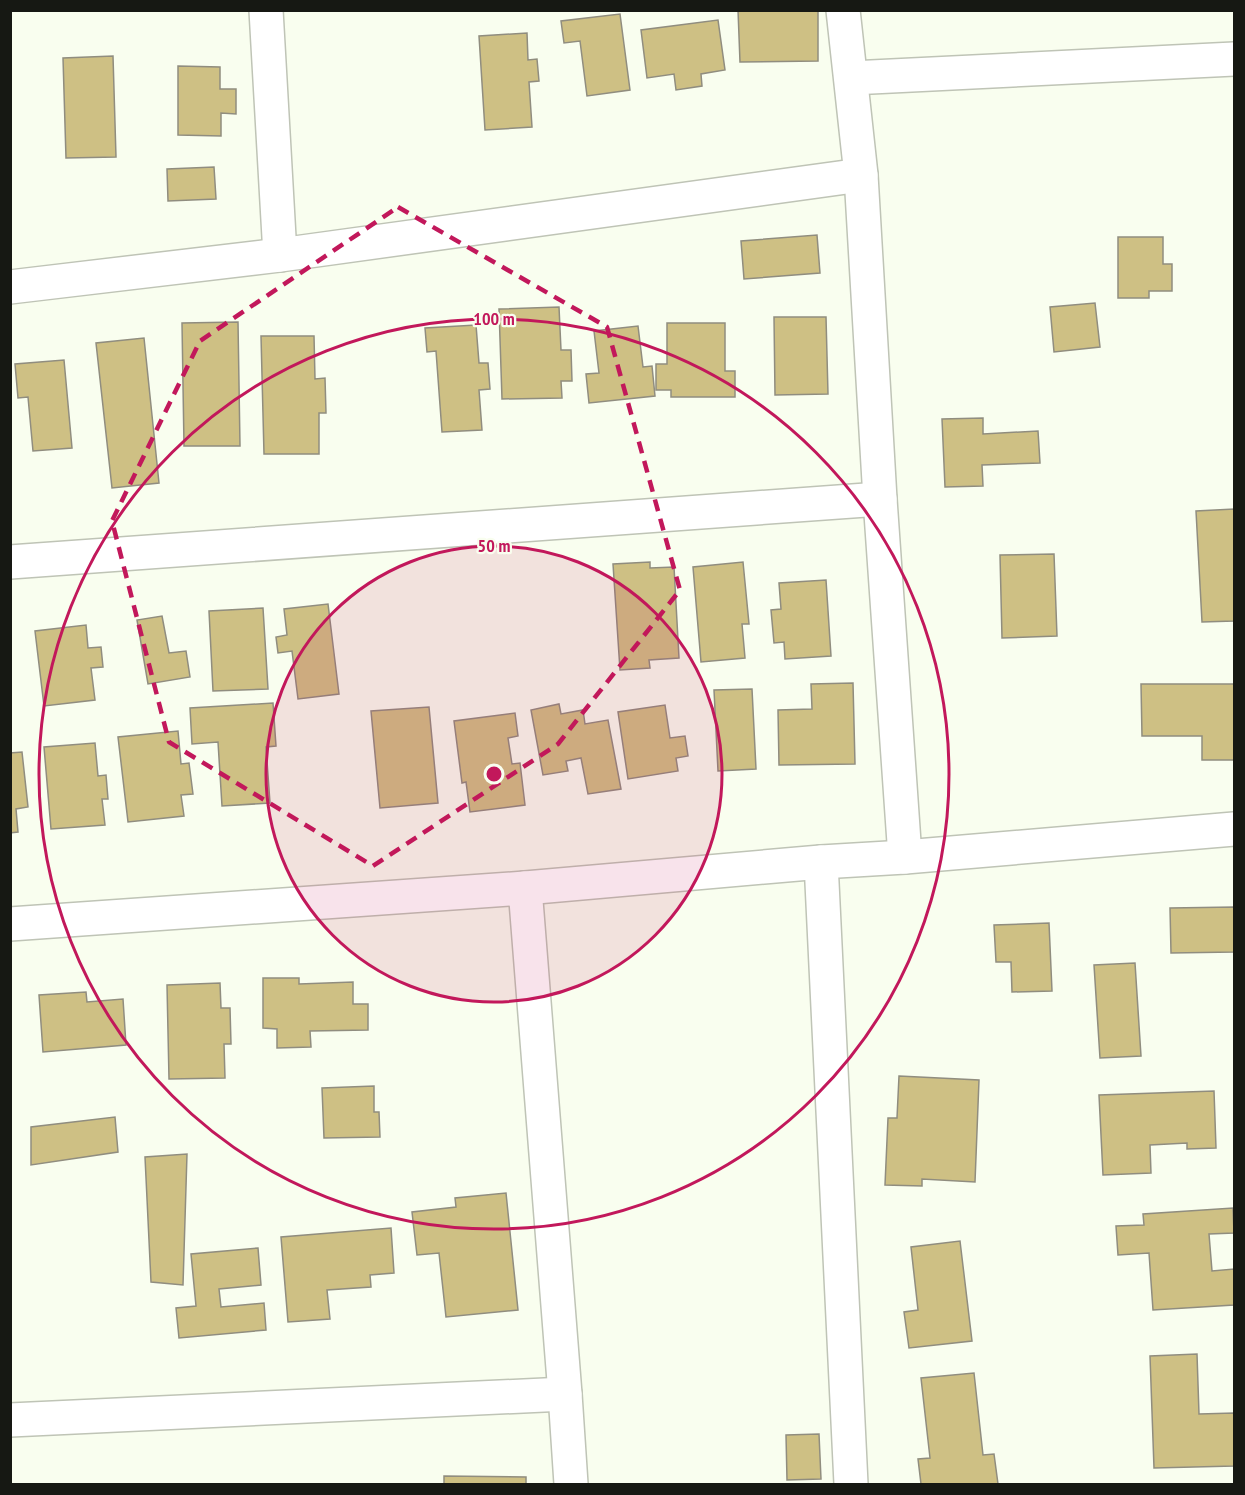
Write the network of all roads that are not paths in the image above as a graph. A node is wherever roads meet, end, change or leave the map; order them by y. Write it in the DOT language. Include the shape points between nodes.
graph roads {
  1 [pos="266,10"];
  2 [pos="843,10"];
  3 [pos="1234,59"];
  4 [pos="851,78"];
  5 [pos="861,175"];
  6 [pos="280,255"];
  7 [pos="10,287"];
  8 [pos="880,499"];
  9 [pos="10,562"];
  10 [pos="1234,829"];
  11 [pos="905,857"];
  12 [pos="821,862"];
  13 [pos="525,888"];
  14 [pos="10,924"];
  15 [pos="565,1394"];
  16 [pos="10,1420"];
  17 [pos="571,1485"];
  18 [pos="851,1485"];
  1 -- 6 [label="street"];
  2 -- 4 [label="street"];
  3 -- 4 [label="street"];
  4 -- 5 [label="street"];
  5 -- 6 [label="street"];
  5 -- 8 [label="street"];
  6 -- 7 [label="street"];
  8 -- 9 [label="street"];
  8 -- 11 [label="street"];
  10 -- 11 [label="street"];
  11 -- 12 [label="street"];
  12 -- 13 [label="street"];
  12 -- 18 [label="street"];
  13 -- 14 [label="street"];
  13 -- 15 [label="street"];
  15 -- 16 [label="street"];
  15 -- 17 [label="street"];
}
